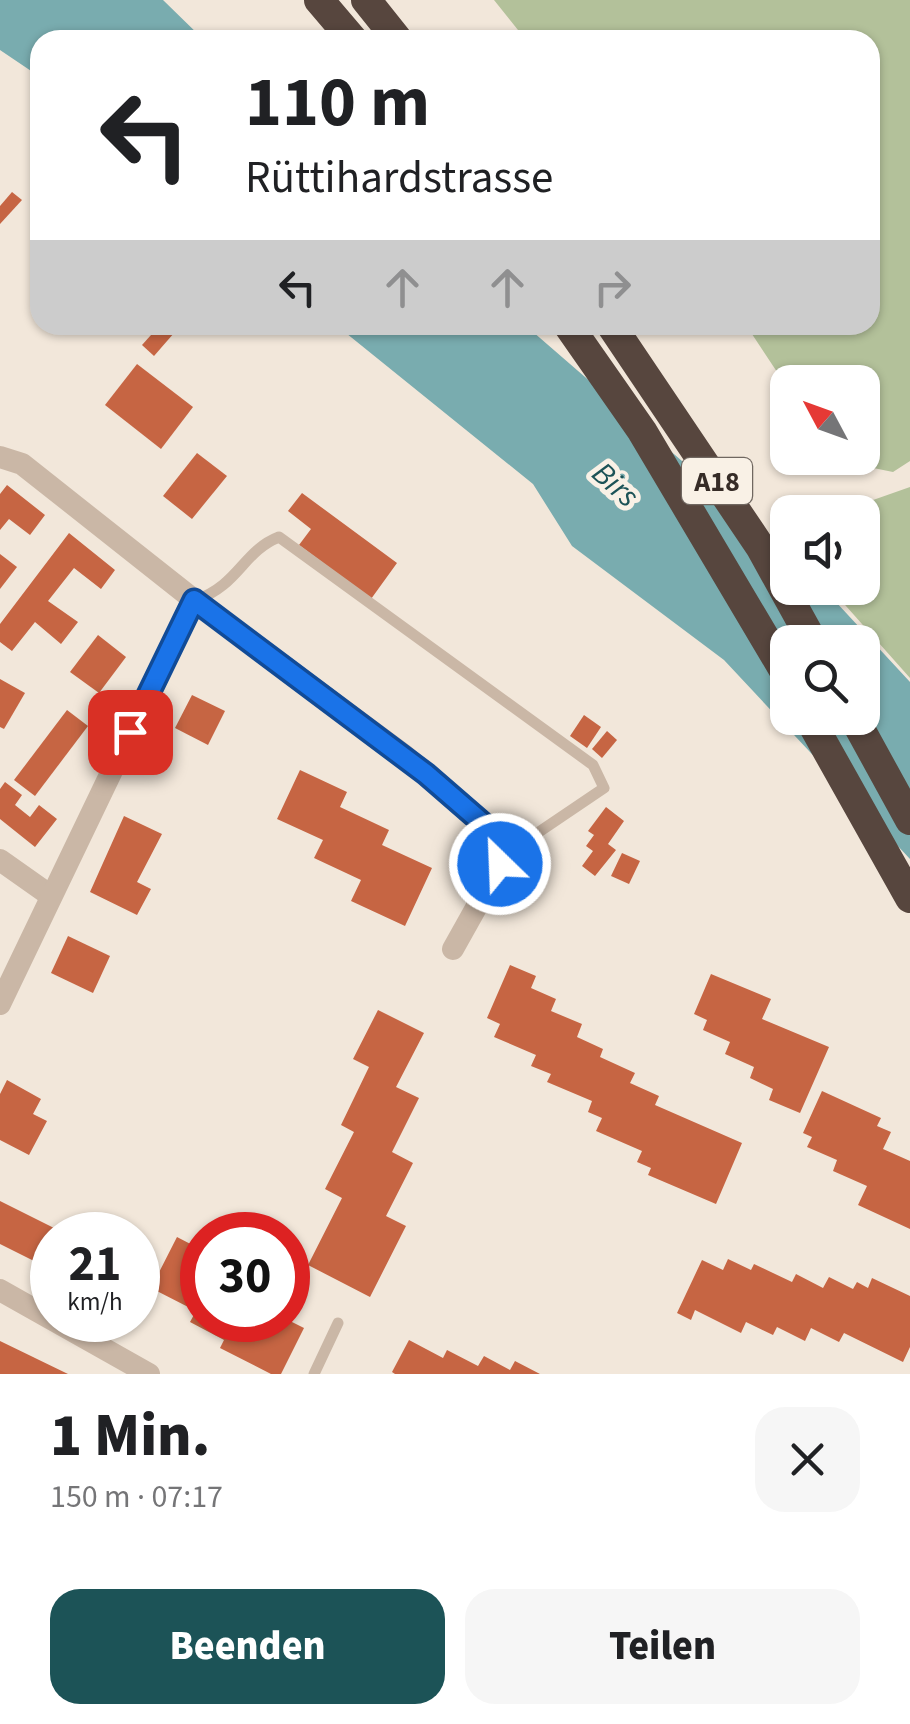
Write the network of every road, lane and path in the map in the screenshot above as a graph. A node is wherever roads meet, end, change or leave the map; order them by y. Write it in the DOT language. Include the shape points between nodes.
graph roads {
  1 [pos="319,0"];
  2 [pos="366,0"];
  3 [pos="344,30"];
  4 [pos="390,30"];
  5 [pos="575,335"];
  6 [pos="619,335"];
  7 [pos="0,457"];
  8 [pos="194,600"];
  9 [pos="804,625"];
  10 [pos="770,648"];
  11 [pos="819,735"];
  12 [pos="863,735"];
  13 [pos="910,820"];
  14 [pos="494,833"];
  15 [pos="0,860"];
  16 [pos="50,896"];
  17 [pos="910,898"];
  18 [pos="453,949"];
  19 [pos="0,1004"];
  20 [pos="0,1290"];
  21 [pos="338,1324"];
  22 [pos="148,1374"];
  23 [pos="314,1374"];
  1 -- 3 [label="highway"];
  2 -- 4 [label="highway"];
  5 -- 10 [label="highway, A18" via="642,431"];
  6 -- 9 [label="highway, A18" via="761,548"];
  7 -- 8 [label="street" via="22,464"];
  8 -- 14 [label="street" via="404,755"];
  8 -- 14 [label="lane" via="222,591 266,542 280,538 593,764 604,788 532,836"];
  8 -- 16 [label="street"];
  11 -- 17 [label="highway"];
  12 -- 13 [label="highway"];
  14 -- 18 [label="street" via="500,864"];
  15 -- 16 [label="street"];
  16 -- 19 [label="street"];
  20 -- 22 [label="street"];
  21 -- 23 [label="lane"];
}
